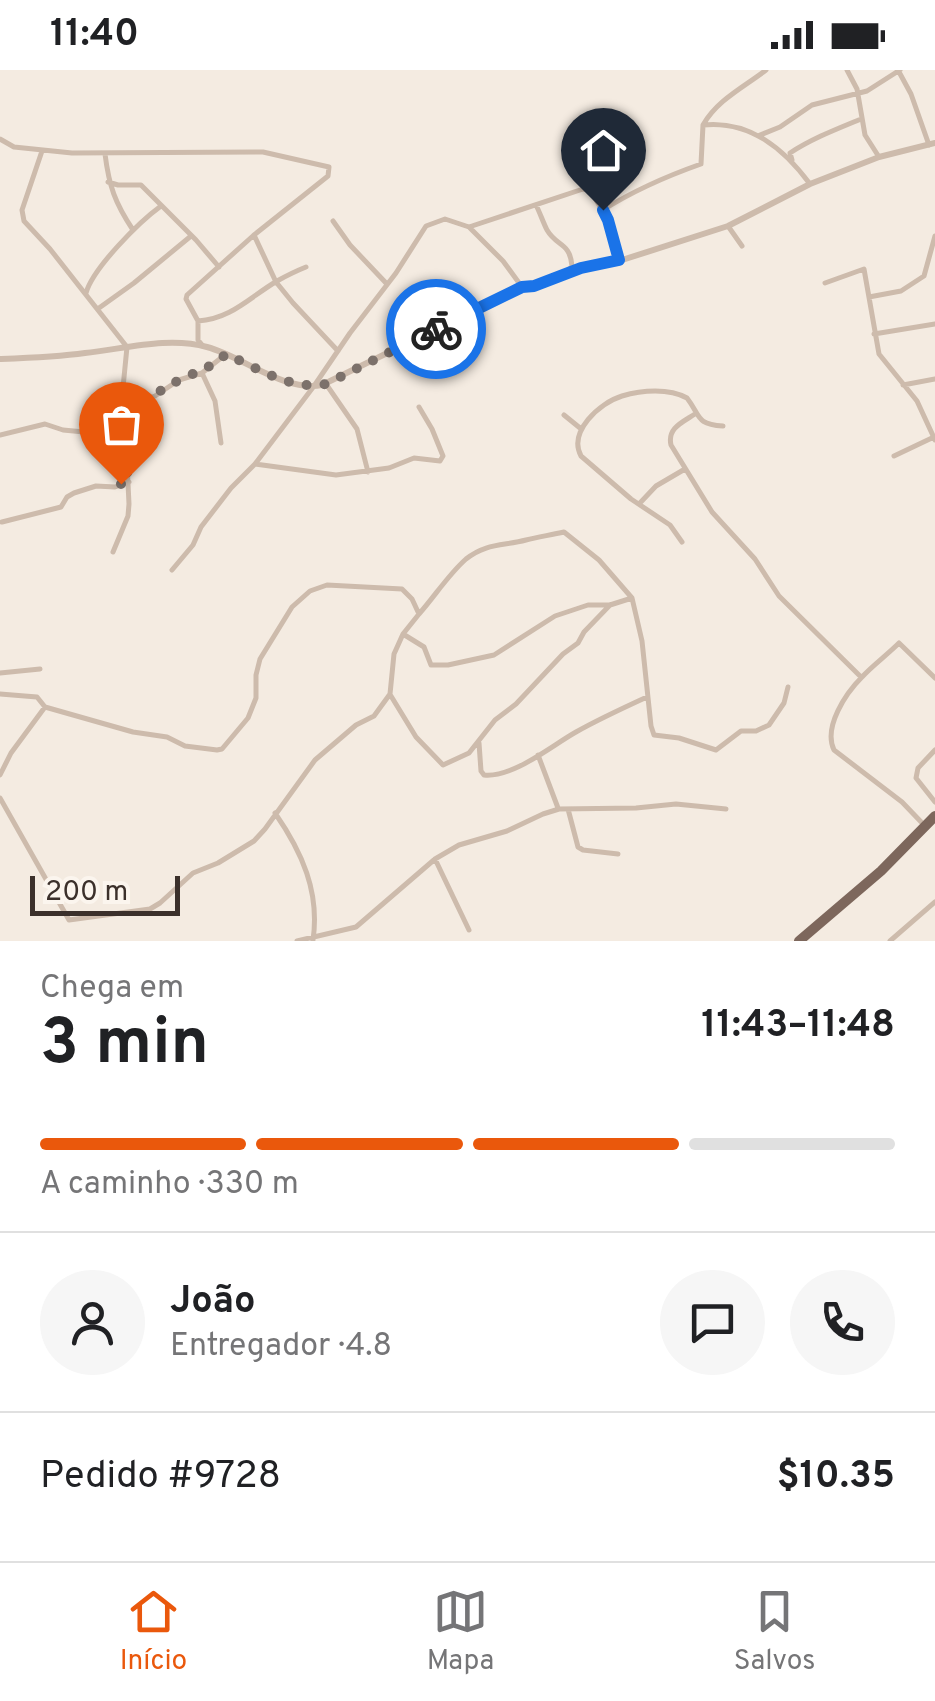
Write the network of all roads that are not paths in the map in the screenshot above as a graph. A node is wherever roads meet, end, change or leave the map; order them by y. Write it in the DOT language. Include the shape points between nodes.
graph roads {
  1 [pos="766,70"];
  2 [pos="847,70"];
  3 [pos="899,70"];
  4 [pos="858,94"];
  5 [pos="861,119"];
  6 [pos="703,124"];
  7 [pos="760,135"];
  8 [pos="0,138"];
  9 [pos="932,144"];
  10 [pos="42,151"];
  11 [pos="106,154"];
  12 [pos="879,157"];
  13 [pos="792,160"];
  14 [pos="108,182"];
  15 [pos="810,184"];
  16 [pos="536,205"];
  17 [pos="161,206"];
  18 [pos="603,210"];
  19 [pos="333,221"];
  20 [pos="728,226"];
  21 [pos="469,227"];
  22 [pos="133,230"];
  23 [pos="254,235"];
  24 [pos="191,236"];
  25 [pos="935,236"];
  26 [pos="742,246"];
  27 [pos="619,260"];
  28 [pos="306,266"];
  29 [pos="219,268"];
  30 [pos="560,276"];
  31 [pos="276,282"];
  32 [pos="825,283"];
  33 [pos="387,284"];
  34 [pos="522,287"];
  35 [pos="86,295"];
  36 [pos="869,296"];
  37 [pos="98,308"];
  38 [pos="198,321"];
  39 [pos="935,324"];
  40 [pos="874,334"];
  41 [pos="203,346"];
  42 [pos="127,347"];
  43 [pos="338,351"];
  44 [pos="226,354"];
  45 [pos="0,361"];
  46 [pos="202,372"];
  47 [pos="935,379"];
  48 [pos="326,384"];
  49 [pos="903,385"];
  50 [pos="314,386"];
  51 [pos="419,407"];
  52 [pos="122,408"];
  53 [pos="695,414"];
  54 [pos="564,415"];
  55 [pos="722,426"];
  56 [pos="580,428"];
  57 [pos="84,432"];
  58 [pos="0,435"];
  59 [pos="934,439"];
  60 [pos="221,443"];
  61 [pos="894,456"];
  62 [pos="255,464"];
  63 [pos="686,468"];
  64 [pos="368,472"];
  65 [pos="129,482"];
  66 [pos="639,504"];
  67 [pos="2,522"];
  68 [pos="682,542"];
  69 [pos="113,552"];
  70 [pos="172,570"];
  71 [pos="632,598"];
  72 [pos="610,605"];
  73 [pos="419,614"];
  74 [pos="403,634"];
  75 [pos="40,669"];
  76 [pos="0,673"];
  77 [pos="861,677"];
  78 [pos="935,678"];
  79 [pos="788,687"];
  80 [pos="0,694"];
  81 [pos="390,694"];
  82 [pos="648,697"];
  83 [pos="45,706"];
  84 [pos="478,740"];
  85 [pos="935,750"];
  86 [pos="538,755"];
  87 [pos="0,776"];
  88 [pos="0,798"];
  89 [pos="935,802"];
  90 [pos="559,809"];
  91 [pos="568,809"];
  92 [pos="726,809"];
  93 [pos="276,813"];
  94 [pos="935,816"];
  95 [pos="926,827"];
  96 [pos="618,854"];
  97 [pos="435,859"];
  98 [pos="935,902"];
  99 [pos="468,930"];
  100 [pos="313,939"];
  101 [pos="297,941"];
  102 [pos="799,941"];
  103 [pos="890,941"];
  1 -- 6 [label="street"];
  2 -- 4 [label="street"];
  3 -- 4 [label="street"];
  3 -- 9 [label="street"];
  4 -- 5 [label="street"];
  4 -- 7 [label="street" via="812,105"];
  5 -- 12 [label="street"];
  5 -- 13 [label="street" via="798,148"];
  6 -- 7 [label="street"];
  6 -- 18 [label="street" via="701,164"];
  7 -- 13 [label="street"];
  8 -- 10 [label="street"];
  9 -- 12 [label="street"];
  10 -- 11 [label="street"];
  10 -- 35 [label="street" via="22,215"];
  11 -- 14 [label="street"];
  11 -- 23 [label="street" via="262,152 330,167 328,176"];
  12 -- 15 [label="street"];
  13 -- 15 [label="street"];
  14 -- 17 [label="street" via="141,185"];
  14 -- 22 [label="street"];
  15 -- 20 [label="street"];
  16 -- 18 [label="street" via="584,189"];
  16 -- 21 [label="street"];
  16 -- 30 [label="street" via="549,234 572,260"];
  17 -- 22 [label="street"];
  17 -- 24 [label="street"];
  18 -- 27 [label="street"];
  19 -- 33 [label="street"];
  20 -- 26 [label="street"];
  20 -- 27 [label="street"];
  21 -- 33 [label="street" via="445,220 426,226"];
  21 -- 34 [label="street"];
  22 -- 35 [label="street"];
  23 -- 29 [label="street"];
  23 -- 31 [label="street"];
  24 -- 29 [label="street"];
  24 -- 37 [label="street"];
  25 -- 36 [label="street" via="924,276 901,291"];
  27 -- 30 [label="street"];
  28 -- 31 [label="street"];
  29 -- 38 [label="street" via="186,297"];
  30 -- 34 [label="street"];
  31 -- 38 [label="street" via="233,312"];
  31 -- 43 [label="street"];
  32 -- 36 [label="street" via="864,269"];
  33 -- 43 [label="street"];
  34 -- 48 [label="street"];
  35 -- 37 [label="street"];
  36 -- 40 [label="street"];
  37 -- 42 [label="street"];
  38 -- 41 [label="street"];
  39 -- 40 [label="street"];
  40 -- 49 [label="street" via="884,363"];
  41 -- 42 [label="street"];
  41 -- 44 [label="street"];
  42 -- 45 [label="street"];
  42 -- 52 [label="street"];
  43 -- 50 [label="street"];
  44 -- 46 [label="street"];
  44 -- 50 [label="street"];
  46 -- 52 [label="street"];
  46 -- 60 [label="street"];
  47 -- 49 [label="street"];
  48 -- 50 [label="street"];
  48 -- 64 [label="street" via="357,429"];
  49 -- 59 [label="street"];
  50 -- 62 [label="street"];
  51 -- 64 [label="street" via="440,461 414,458"];
  52 -- 65 [label="street"];
  53 -- 55 [label="street"];
  53 -- 56 [label="street" via="686,398 672,392 627,395"];
  53 -- 63 [label="street" via="675,426 670,439"];
  54 -- 56 [label="street"];
  56 -- 66 [label="street" via="579,454"];
  57 -- 58 [label="street" via="44,424"];
  59 -- 61 [label="street"];
  62 -- 64 [label="street" via="336,476"];
  62 -- 70 [label="street"];
  63 -- 66 [label="street"];
  63 -- 77 [label="street" via="779,596"];
  65 -- 67 [label="street" via="74,492 61,508"];
  65 -- 69 [label="street" via="128,516"];
  66 -- 68 [label="street"];
  71 -- 72 [label="street"];
  71 -- 73 [label="street" via="564,532 474,553"];
  71 -- 82 [label="street"];
  72 -- 74 [label="street" via="554,616 494,655 448,665 432,665 424,647"];
  72 -- 84 [label="street"];
  73 -- 74 [label="street"];
  73 -- 83 [label="street" via="402,590 310,590 260,659 248,718 222,749 185,746"];
  74 -- 81 [label="street"];
  75 -- 76 [label="street"];
  77 -- 78 [label="street" via="899,643"];
  77 -- 95 [label="street" via="832,725 830,742"];
  79 -- 82 [label="street" via="769,724 741,731 716,750 654,734"];
  80 -- 83 [label="street" via="37,698"];
  81 -- 84 [label="street" via="443,765"];
  81 -- 93 [label="street" via="374,716 314,760"];
  82 -- 86 [label="street"];
  83 -- 87 [label="street"];
  84 -- 86 [label="street" via="484,775"];
  85 -- 89 [label="street" via="916,778"];
  86 -- 90 [label="street"];
  88 -- 93 [label="street" via="69,920 150,909 193,873 254,841"];
  90 -- 91 [label="street"];
  90 -- 97 [label="street"];
  91 -- 92 [label="street"];
  91 -- 96 [label="street" via="578,847"];
  93 -- 100 [label="street" via="307,868 315,902"];
  94 -- 95 [label="main road"];
  95 -- 102 [label="main road"];
  97 -- 99 [label="street"];
  97 -- 100 [label="street" via="356,927"];
  98 -- 103 [label="street"];
  100 -- 101 [label="street"];
}
